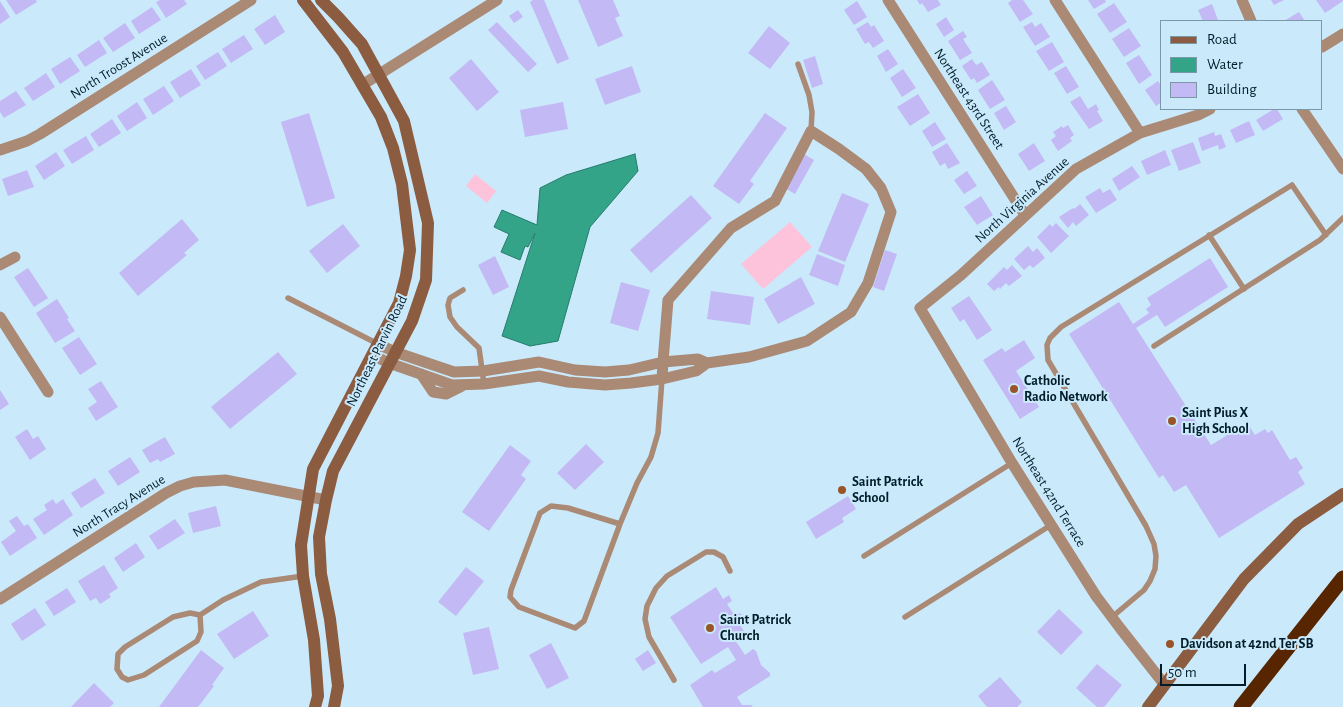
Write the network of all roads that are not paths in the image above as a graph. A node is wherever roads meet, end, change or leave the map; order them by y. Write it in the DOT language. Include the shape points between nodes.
graph roads {
  1 [pos="251,0"];
  2 [pos="303,0"];
  3 [pos="321,0"];
  4 [pos="497,0"];
  5 [pos="888,0"];
  6 [pos="1055,0"];
  7 [pos="1242,0"];
  8 [pos="1251,20"];
  9 [pos="1343,34"];
  10 [pos="1323,46"];
  11 [pos="798,64"];
  12 [pos="380,74"];
  13 [pos="362,85"];
  14 [pos="1208,110"];
  15 [pos="1303,110"];
  16 [pos="811,131"];
  17 [pos="1140,133"];
  18 [pos="0,150"];
  19 [pos="1343,169"];
  20 [pos="1025,215"];
  21 [pos="1343,218"];
  22 [pos="1209,235"];
  23 [pos="1326,235"];
  24 [pos="15,257"];
  25 [pos="0,266"];
  26 [pos="1244,289"];
  27 [pos="463,290"];
  28 [pos="288,298"];
  29 [pos="920,308"];
  30 [pos="0,317"];
  31 [pos="1154,346"];
  32 [pos="375,350"];
  33 [pos="392,357"];
  34 [pos="663,362"];
  35 [pos="707,362"];
  36 [pos="431,364"];
  37 [pos="483,371"];
  38 [pos="424,375"];
  39 [pos="662,379"];
  40 [pos="484,384"];
  41 [pos="48,392"];
  42 [pos="1012,462"];
  43 [pos="1343,494"];
  44 [pos="308,496"];
  45 [pos="326,500"];
  46 [pos="620,524"];
  47 [pos="1051,525"];
  48 [pos="864,556"];
  49 [pos="730,571"];
  50 [pos="321,574"];
  51 [pos="303,576"];
  52 [pos="1343,578"];
  53 [pos="0,599"];
  54 [pos="200,615"];
  55 [pos="905,617"];
  56 [pos="1112,617"];
  57 [pos="674,680"];
  58 [pos="1164,684"];
  59 [pos="315,707"];
  60 [pos="334,707"];
  61 [pos="1148,707"];
  62 [pos="1241,707"];
  1 -- 18 [label="street, North Troost Avenue" via="40,134"];
  2 -- 13 [label="main road, Northeast Parvin Road" via="344,52"];
  3 -- 12 [label="main road, Northeast Parvin Road" via="362,44"];
  4 -- 12 [label="street"];
  5 -- 20 [label="street, Northeast 43rd Street"];
  6 -- 17 [label="street"];
  7 -- 8 [label="street"];
  9 -- 10 [label="street"];
  11 -- 16 [label="lane" via="809,95"];
  12 -- 13 [label="street"];
  12 -- 33 [label="main road, Northeast Parvin Road" via="404,121 428,223 426,280 412,321"];
  13 -- 32 [label="main road, Northeast Parvin Road" via="381,117 393,148 402,184 410,250 399,303"];
  14 -- 17 [label="street, North Virginia Avenue"];
  15 -- 19 [label="street"];
  16 -- 34 [label="street" via="775,201 731,228 668,300"];
  16 -- 35 [label="street" via="866,169 881,188 891,212 868,283 851,312 807,341 749,357"];
  17 -- 20 [label="street, North Virginia Avenue" via="1076,169"];
  20 -- 29 [label="street, North Virginia Avenue"];
  21 -- 23 [label="lane"];
  22 -- 23 [label="lane" via="1292,185"];
  22 -- 26 [label="lane"];
  22 -- 56 [label="lane" via="1061,326 1048,345 1048,360 1154,544 1155,569 1150,580 1144,590"];
  23 -- 26 [label="lane"];
  24 -- 25 [label="street"];
  26 -- 31 [label="lane"];
  27 -- 37 [label="lane" via="450,298 450,317 479,348"];
  28 -- 32 [label="lane"];
  29 -- 42 [label="street, Northeast 42nd Terrace"];
  30 -- 41 [label="street"];
  32 -- 33 [label="street"];
  32 -- 44 [label="main road, Northeast Parvin Road" via="313,469"];
  33 -- 36 [label="street"];
  33 -- 38 [label="street"];
  33 -- 45 [label="main road, Northeast Parvin Road" via="333,471"];
  34 -- 35 [label="street" via="698,359"];
  34 -- 37 [label="street" via="605,372 575,370 539,362"];
  34 -- 39 [label="street"];
  35 -- 39 [label="street" via="696,371"];
  36 -- 37 [label="street" via="454,372"];
  36 -- 38 [label="street"];
  37 -- 40 [label="lane"];
  38 -- 40 [label="street" via="433,392 446,394 466,384"];
  39 -- 40 [label="street" via="605,385 539,376"];
  39 -- 46 [label="lane" via="658,433"];
  42 -- 47 [label="street, Northeast 42nd Terrace"];
  42 -- 48 [label="lane"];
  43 -- 58 [label="main road" via="1298,524 1274,547 1244,579"];
  44 -- 45 [label="street, North Tracy Avenue"];
  44 -- 51 [label="main road, Northeast Parvin Road" via="301,544"];
  44 -- 53 [label="street, North Tracy Avenue" via="225,480 180,486"];
  45 -- 50 [label="main road, Northeast Parvin Road" via="319,537"];
  46 -- 46 [label="lane" via="584,621 575,628 519,607 510,597 540,513 551,506 568,508"];
  47 -- 55 [label="lane"];
  47 -- 56 [label="street, Northeast 42nd Terrace"];
  49 -- 57 [label="lane" via="723,557 706,552 667,576 656,588 645,619 649,637"];
  50 -- 51 [label="main road"];
  50 -- 60 [label="main road, Northeast Parvin Road" via="338,686"];
  51 -- 54 [label="lane" via="256,584"];
  51 -- 59 [label="main road, Northeast Parvin Road" via="314,640 318,696"];
  52 -- 62 [label="highway"];
  54 -- 54 [label="lane" via="190,613 173,617 125,647 118,654 117,669 122,677 128,680 144,675 197,641 202,632"];
  56 -- 58 [label="street, Northeast 42nd Terrace"];
  58 -- 61 [label="main road"];
}
